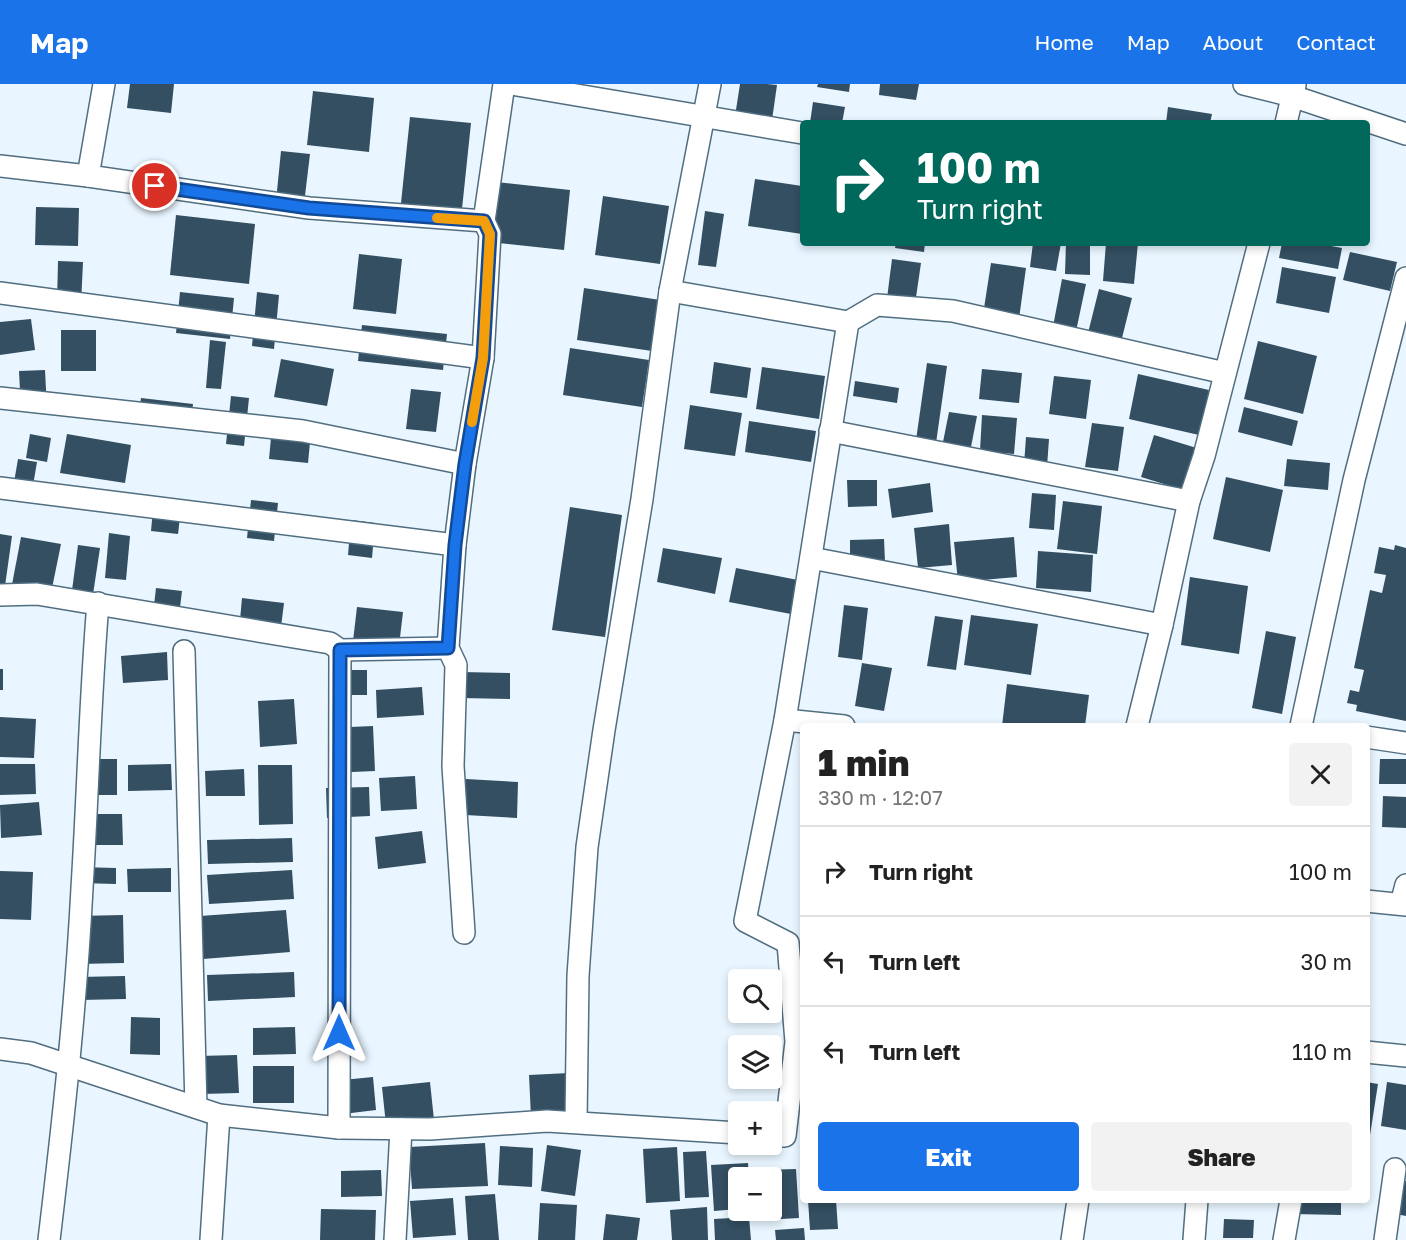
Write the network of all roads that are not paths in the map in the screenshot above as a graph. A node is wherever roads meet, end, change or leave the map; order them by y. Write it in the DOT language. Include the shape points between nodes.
graph roads {
  1 [pos="104,84"];
  2 [pos="504,84"];
  3 [pos="511,84"];
  4 [pos="710,84"];
  5 [pos="1244,84"];
  6 [pos="1293,90"];
  7 [pos="704,116"];
  8 [pos="1287,120"];
  9 [pos="800,133"];
  10 [pos="1406,134"];
  11 [pos="0,166"];
  12 [pos="88,176"];
  13 [pos="484,221"];
  14 [pos="1258,246"];
  15 [pos="1406,278"];
  16 [pos="670,291"];
  17 [pos="0,292"];
  18 [pos="848,322"];
  19 [pos="483,358"];
  20 [pos="1225,373"];
  21 [pos="0,398"];
  22 [pos="831,431"];
  23 [pos="465,464"];
  24 [pos="0,488"];
  25 [pos="1189,501"];
  26 [pos="455,545"];
  27 [pos="811,558"];
  28 [pos="0,595"];
  29 [pos="98,603"];
  30 [pos="1162,625"];
  31 [pos="448,648"];
  32 [pos="340,650"];
  33 [pos="184,651"];
  34 [pos="785,720"];
  35 [pos="814,723"];
  36 [pos="1138,723"];
  37 [pos="1301,723"];
  38 [pos="1370,738"];
  39 [pos="1406,743"];
  40 [pos="1404,898"];
  41 [pos="1370,901"];
  42 [pos="464,933"];
  43 [pos="0,1049"];
  44 [pos="1370,1052"];
  45 [pos="1406,1056"];
  46 [pos="69,1065"];
  47 [pos="196,1107"];
  48 [pos="219,1115"];
  49 [pos="576,1122"];
  50 [pos="339,1128"];
  51 [pos="401,1128"];
  52 [pos="728,1132"];
  53 [pos="782,1136"];
  54 [pos="1395,1169"];
  55 [pos="1078,1203"];
  56 [pos="1197,1203"];
  57 [pos="1290,1203"];
  58 [pos="49,1240"];
  59 [pos="211,1240"];
  60 [pos="395,1240"];
  61 [pos="1072,1240"];
  62 [pos="1194,1240"];
  63 [pos="1284,1240"];
  64 [pos="1385,1240"];
  1 -- 12 [label="street"];
  2 -- 13 [label="street"];
  3 -- 7 [label="street"];
  4 -- 7 [label="street"];
  5 -- 6 [label="street"];
  6 -- 8 [label="street"];
  6 -- 10 [label="street"];
  7 -- 9 [label="street"];
  7 -- 16 [label="street"];
  11 -- 12 [label="street"];
  12 -- 13 [label="street" via="309,208"];
  13 -- 19 [label="street" via="490,234"];
  14 -- 20 [label="street"];
  15 -- 37 [label="street" via="1354,480"];
  16 -- 18 [label="street"];
  16 -- 49 [label="street" via="588,847 578,976"];
  17 -- 19 [label="street"];
  18 -- 20 [label="street" via="877,305 953,311"];
  18 -- 22 [label="street"];
  19 -- 23 [label="street"];
  20 -- 25 [label="street"];
  21 -- 23 [label="street" via="303,431"];
  22 -- 25 [label="street"];
  22 -- 27 [label="street"];
  23 -- 26 [label="street"];
  24 -- 26 [label="street"];
  25 -- 30 [label="street"];
  26 -- 31 [label="street"];
  27 -- 30 [label="street"];
  27 -- 34 [label="street"];
  28 -- 29 [label="street" via="38,594"];
  29 -- 32 [label="street" via="330,642"];
  29 -- 46 [label="street"];
  30 -- 36 [label="street"];
  31 -- 32 [label="street"];
  31 -- 42 [label="street" via="456,665 453,766"];
  32 -- 50 [label="street"];
  33 -- 47 [label="street"];
  34 -- 35 [label="street"];
  34 -- 53 [label="street" via="745,921 788,943 796,1042"];
  38 -- 39 [label="street"];
  40 -- 41 [label="street"];
  43 -- 46 [label="street" via="31,1053"];
  44 -- 45 [label="street"];
  46 -- 47 [label="street"];
  46 -- 58 [label="street"];
  47 -- 48 [label="street"];
  48 -- 50 [label="street"];
  48 -- 59 [label="street"];
  49 -- 51 [label="street"];
  49 -- 52 [label="street"];
  50 -- 51 [label="street"];
  51 -- 60 [label="street"];
  54 -- 64 [label="street"];
  55 -- 61 [label="street"];
  56 -- 62 [label="street"];
  57 -- 63 [label="street"];
}
